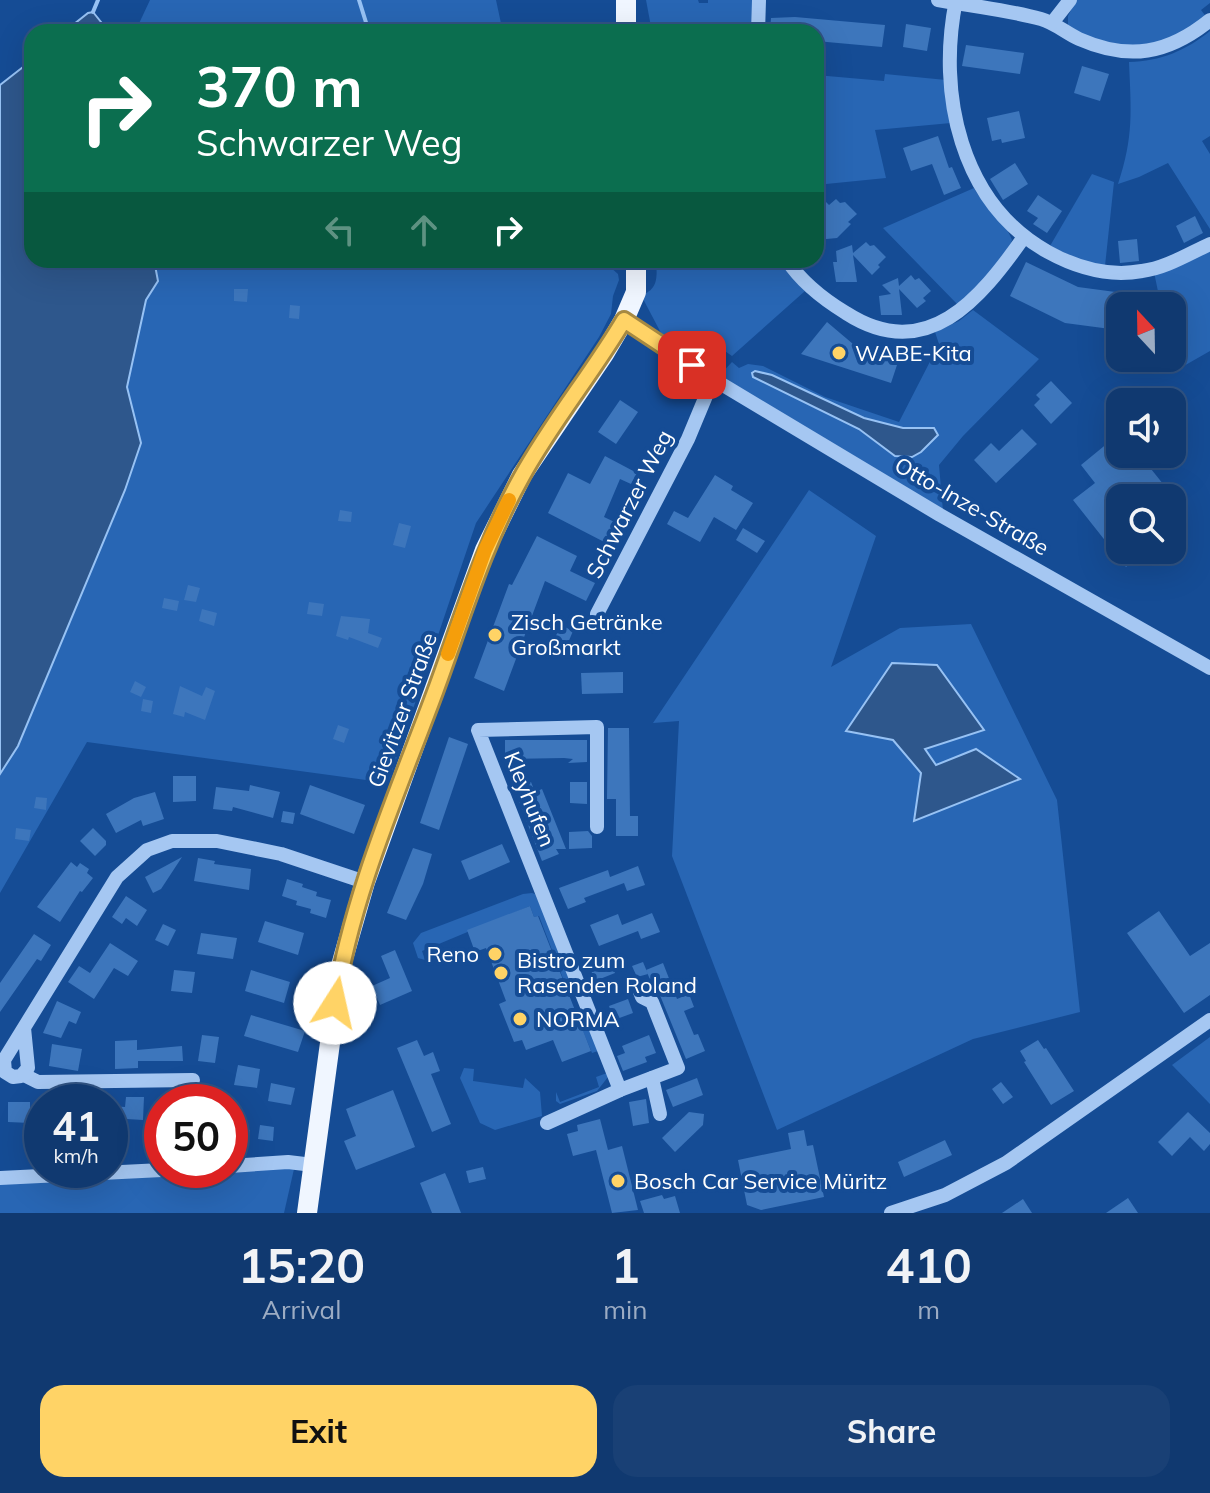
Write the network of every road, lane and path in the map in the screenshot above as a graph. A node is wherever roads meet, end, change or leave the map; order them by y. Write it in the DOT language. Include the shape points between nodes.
graph roads {
  1 [pos="626,0"];
  2 [pos="759,0"];
  3 [pos="938,0"];
  4 [pos="1070,0"];
  5 [pos="956,2"];
  6 [pos="1210,20"];
  7 [pos="1052,23"];
  8 [pos="626,24"];
  9 [pos="758,24"];
  10 [pos="1024,237"];
  11 [pos="1210,244"];
  12 [pos="636,268"];
  13 [pos="794,268"];
  14 [pos="624,320"];
  15 [pos="713,379"];
  16 [pos="597,614"];
  17 [pos="1210,668"];
  18 [pos="597,827"];
  19 [pos="365,882"];
  20 [pos="638,987"];
  21 [pos="1210,1020"];
  22 [pos="24,1028"];
  23 [pos="24,1075"];
  24 [pos="652,1078"];
  25 [pos="193,1080"];
  26 [pos="620,1090"];
  27 [pos="660,1114"];
  28 [pos="547,1123"];
  29 [pos="248,1165"];
  30 [pos="313,1165"];
  31 [pos="144,1171"];
  32 [pos="0,1178"];
  33 [pos="307,1213"];
  34 [pos="891,1213"];
  1 -- 8 [label="main road"];
  2 -- 9 [label="street"];
  3 -- 5 [label="street"];
  4 -- 7 [label="street"];
  5 -- 7 [label="street"];
  5 -- 10 [label="street" via="950,78 961,137 984,194"];
  6 -- 7 [label="street" via="1174,44 1127,53 1084,41"];
  10 -- 11 [label="street" via="1078,266 1120,273 1160,267"];
  10 -- 13 [label="street" via="970,304 945,322 907,331 857,320 811,289"];
  12 -- 14 [label="main road, Gievitzer Straße" via="636,292"];
  14 -- 15 [label="street"];
  14 -- 19 [label="main road, Gievitzer Straße" via="522,475 485,550"];
  15 -- 16 [label="street, Schwarzer Weg" via="688,439"];
  15 -- 17 [label="street, Otto-Inze-Straße"];
  18 -- 26 [label="street, Kleyhufen" via="597,727 478,730"];
  19 -- 22 [label="street" via="243,845 198,839 160,844 117,877"];
  19 -- 30 [label="main road, Gievitzer Straße" via="340,969"];
  20 -- 24 [label="street" via="652,1002 678,1068"];
  21 -- 34 [label="street" via="1006,1163 945,1195"];
  22 -- 23 [label="street"];
  22 -- 23 [label="street" via="3,1066 10,1076"];
  23 -- 25 [label="street" via="38,1082"];
  24 -- 26 [label="street"];
  24 -- 27 [label="street"];
  26 -- 28 [label="street"];
  29 -- 30 [label="street"];
  30 -- 33 [label="main road, Gievitzer Straße"];
  31 -- 32 [label="street"];
}
